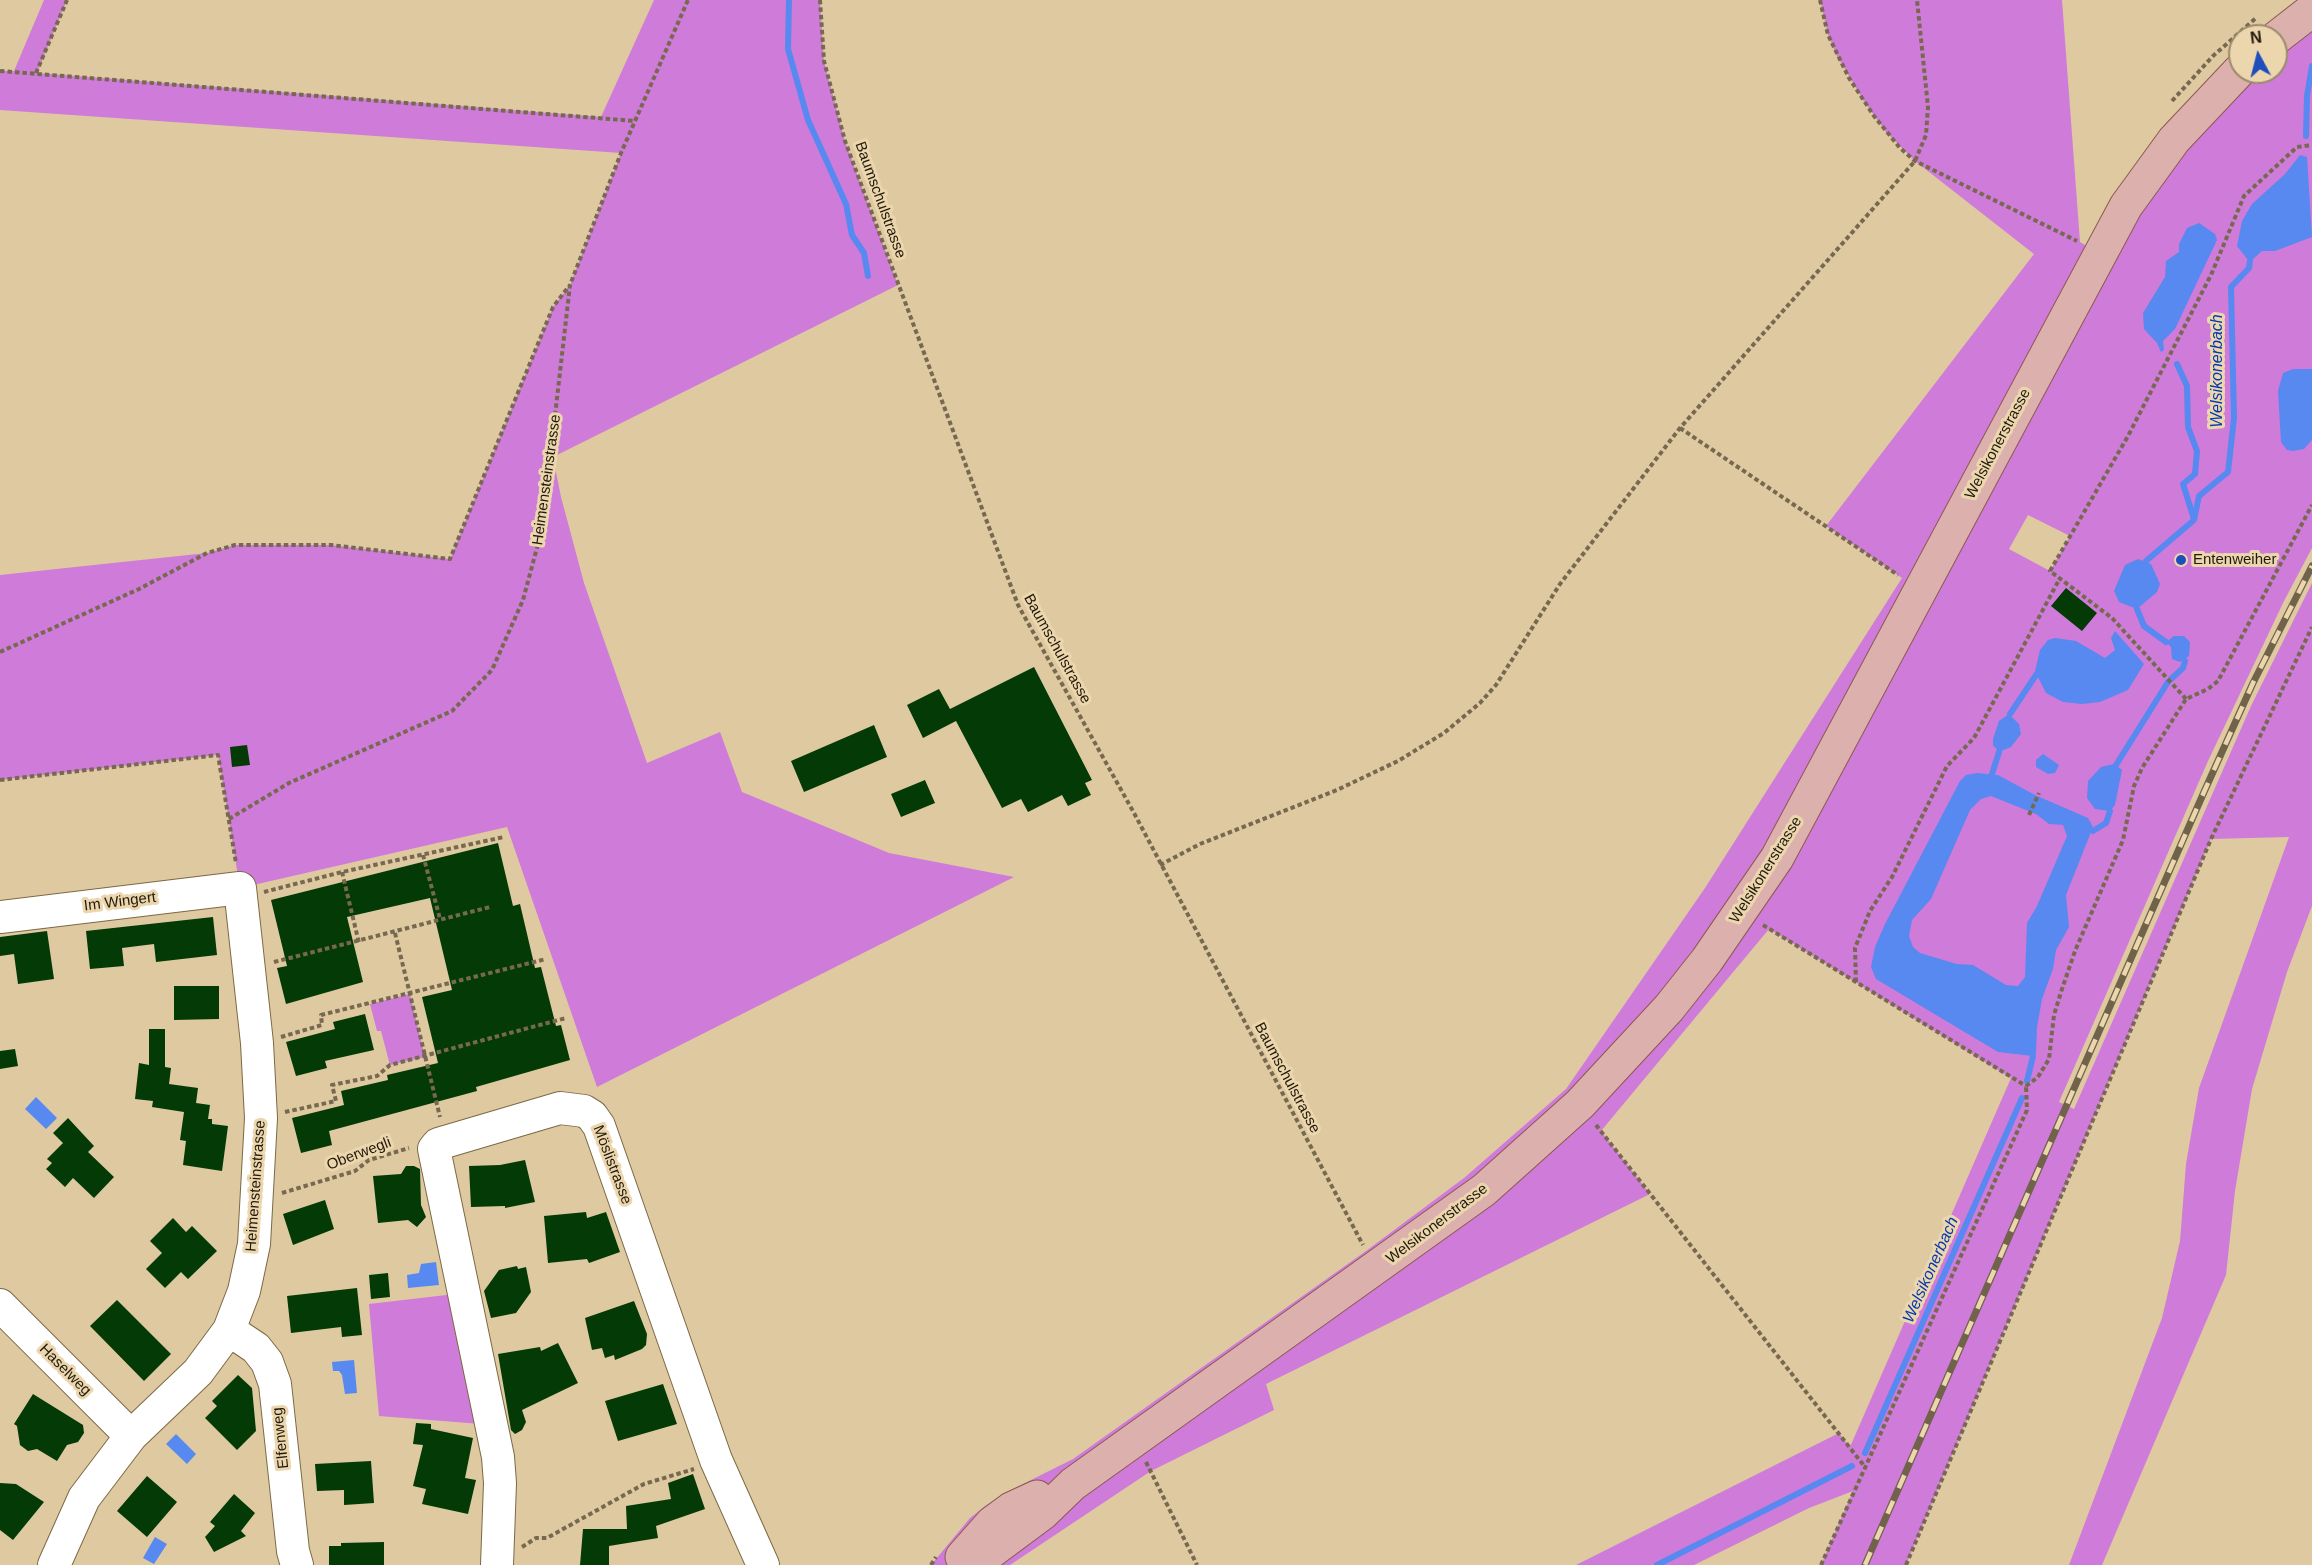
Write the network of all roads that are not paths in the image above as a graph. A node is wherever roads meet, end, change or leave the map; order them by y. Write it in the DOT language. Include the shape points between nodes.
graph roads {
  1 [pos="2312,10"];
  2 [pos="2288,29"];
  3 [pos="2228,82"];
  4 [pos="240,893"];
  5 [pos="0,917"];
  6 [pos="0,1305"];
  7 [pos="229,1330"];
  8 [pos="131,1436"];
  9 [pos="1073,1484"];
  10 [pos="949,1558"];
  11 [pos="54,1565"];
  12 [pos="297,1565"];
  13 [pos="497,1565"];
  14 [pos="763,1565"];
  15 [pos="974,1565"];
  1 -- 2 [label="main road"];
  3 -- 9 [label="main road, Welsikonerstrasse" via="2152,167 2100,253 1777,858 1741,913 1668,1008 1580,1104 1484,1190"];
  4 -- 5 [label="street, Im Wingert"];
  4 -- 7 [label="street, Heimensteinstrasse" via="261,1118 254,1245 244,1291"];
  6 -- 8 [label="street, Haselweg"];
  7 -- 8 [label="street, Heimensteinstrasse" via="198,1372"];
  7 -- 12 [label="street, Elfenweg" via="256,1348 267,1362 275,1384"];
  8 -- 11 [label="street, Heimensteinstrasse" via="84,1498"];
  9 -- 10 [label="main road, Welsikonerstrasse" via="1011,1509"];
  9 -- 15 [label="main road, Welsikonerstrasse" via="1043,1513"];
  13 -- 14 [label="street, Möslistrasse" via="498,1457 441,1145 560,1107 592,1116 599,1126 716,1460"];
}
